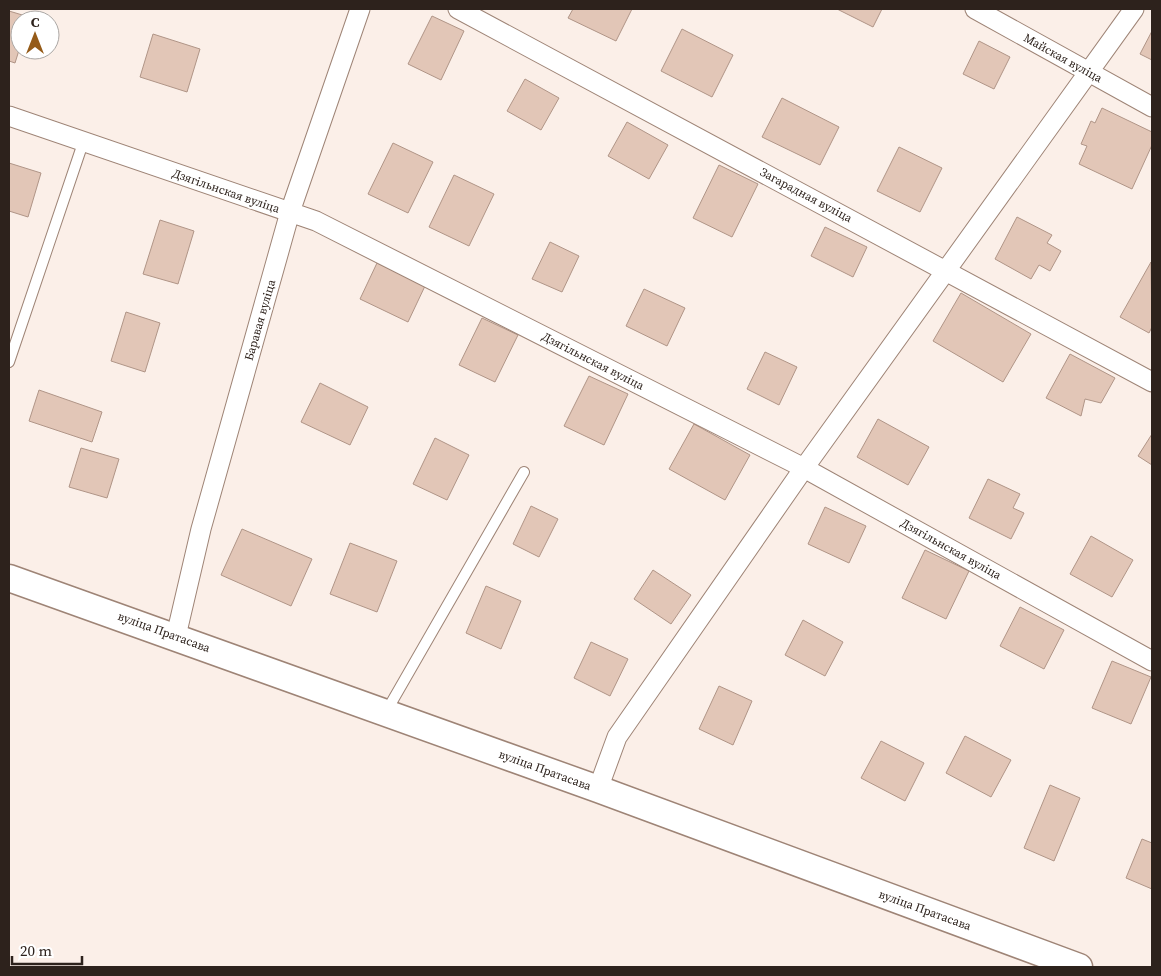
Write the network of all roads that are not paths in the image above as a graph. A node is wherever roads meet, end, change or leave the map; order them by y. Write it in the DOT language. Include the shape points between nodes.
graph roads {
  1 [pos="360,9"];
  2 [pos="458,9"];
  3 [pos="975,9"];
  4 [pos="1134,9"];
  5 [pos="1088,72"];
  6 [pos="1152,107"];
  7 [pos="9,116"];
  8 [pos="83,143"];
  9 [pos="290,212"];
  10 [pos="947,270"];
  11 [pos="9,362"];
  12 [pos="1152,382"];
  13 [pos="804,468"];
  14 [pos="524,472"];
  15 [pos="9,578"];
  16 [pos="176,636"];
  17 [pos="1152,661"];
  18 [pos="386,712"];
  19 [pos="598,789"];
  20 [pos="1079,967"];
  1 -- 9 [label="street, Баравая вуліца"];
  2 -- 10 [label="street, Загарадная вуліца"];
  3 -- 5 [label="street, Майская вуліца"];
  4 -- 5 [label="street"];
  5 -- 6 [label="street, Майская вуліца"];
  5 -- 10 [label="street"];
  7 -- 8 [label="street, Дзягільнская вуліца"];
  8 -- 9 [label="street, Дзягільнская вуліца"];
  8 -- 11 [label="lane"];
  9 -- 13 [label="street, Дзягільнская вуліца" via="316,221"];
  9 -- 16 [label="street, Баравая вуліца" via="201,529"];
  10 -- 12 [label="street, Загарадная вуліца"];
  10 -- 13 [label="street"];
  13 -- 17 [label="street, Дзягільнская вуліца"];
  13 -- 19 [label="street" via="617,737"];
  14 -- 18 [label="lane"];
  15 -- 16 [label="main road, вуліца Пратасава"];
  16 -- 18 [label="main road, вуліца Пратасава"];
  18 -- 19 [label="main road, вуліца Пратасава"];
  19 -- 20 [label="main road, вуліца Пратасава"];
}
